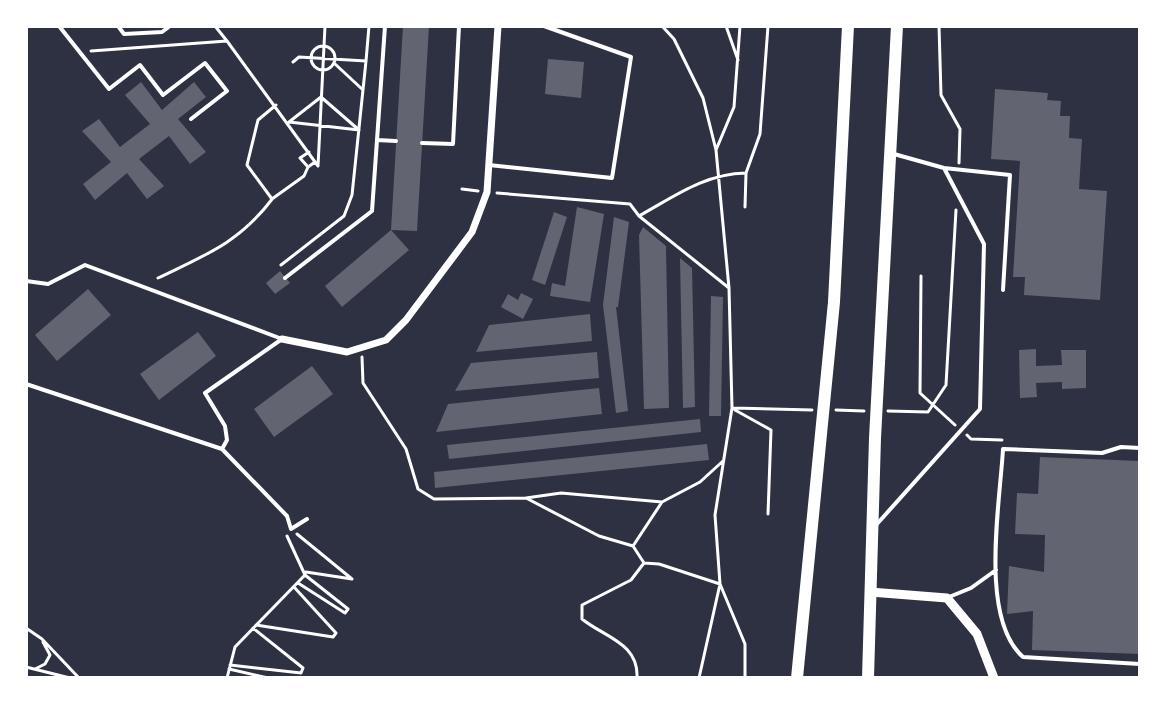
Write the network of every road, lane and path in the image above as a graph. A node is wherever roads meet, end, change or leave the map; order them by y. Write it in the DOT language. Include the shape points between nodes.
graph roads {
  1 [pos="59,26"];
  2 [pos="118,26"];
  3 [pos="170,26"];
  4 [pos="215,26"];
  5 [pos="325,26"];
  6 [pos="369,26"];
  7 [pos="385,26"];
  8 [pos="459,26"];
  9 [pos="498,26"];
  10 [pos="544,26"];
  11 [pos="662,26"];
  12 [pos="726,26"];
  13 [pos="740,26"];
  14 [pos="768,26"];
  15 [pos="848,26"];
  16 [pos="897,26"];
  17 [pos="939,26"];
  18 [pos="227,41"];
  19 [pos="324,46"];
  20 [pos="311,58"];
  21 [pos="323,58"];
  22 [pos="334,61"];
  23 [pos="366,61"];
  24 [pos="293,62"];
  25 [pos="739,63"];
  26 [pos="322,70"];
  27 [pos="363,90"];
  28 [pos="321,97"];
  29 [pos="276,105"];
  30 [pos="191,119"];
  31 [pos="319,124"];
  32 [pos="359,130"];
  33 [pos="377,140"];
  34 [pos="396,141"];
  35 [pos="422,143"];
  36 [pos="318,149"];
  37 [pos="716,150"];
  38 [pos="295,152"];
  39 [pos="309,152"];
  40 [pos="889,153"];
  41 [pos="300,158"];
  42 [pos="315,162"];
  43 [pos="489,165"];
  44 [pos="308,167"];
  45 [pos="944,168"];
  46 [pos="958,169"];
  47 [pos="746,173"];
  48 [pos="721,174"];
  49 [pos="462,189"];
  50 [pos="957,190"];
  51 [pos="487,192"];
  52 [pos="273,198"];
  53 [pos="745,207"];
  54 [pos="639,216"];
  55 [pos="281,265"];
  56 [pos="921,276"];
  57 [pos="158,278"];
  58 [pos="285,278"];
  59 [pos="26,281"];
  60 [pos="729,288"];
  61 [pos="1003,290"];
  62 [pos="282,339"];
  63 [pos="362,350"];
  64 [pos="26,384"];
  65 [pos="932,406"];
  66 [pos="732,408"];
  67 [pos="928,412"];
  68 [pos="961,430"];
  69 [pos="971,439"];
  70 [pos="1014,441"];
  71 [pos="1140,448"];
  72 [pos="222,449"];
  73 [pos="723,461"];
  74 [pos="526,498"];
  75 [pos="662,502"];
  76 [pos="768,514"];
  77 [pos="307,519"];
  78 [pos="291,529"];
  79 [pos="873,529"];
  80 [pos="287,535"];
  81 [pos="633,546"];
  82 [pos="644,563"];
  83 [pos="997,569"];
  84 [pos="306,573"];
  85 [pos="720,584"];
  86 [pos="296,585"];
  87 [pos="870,592"];
  88 [pos="947,598"];
  89 [pos="255,626"];
  90 [pos="26,628"];
  91 [pos="42,639"];
  92 [pos="1140,664"];
  93 [pos="26,667"];
  94 [pos="230,667"];
  95 [pos="35,669"];
  96 [pos="70,678"];
  97 [pos="79,678"];
  98 [pos="227,678"];
  99 [pos="268,678"];
  100 [pos="637,678"];
  101 [pos="699,678"];
  102 [pos="745,678"];
  103 [pos="797,678"];
  104 [pos="868,678"];
  105 [pos="994,678"];
  1 -- 30 [label="lane" via="109,89 140,65 163,95 205,63 227,91"];
  2 -- 3 [label="lane" via="124,34 162,32"];
  4 -- 18 [label="path"];
  5 -- 19 [label="path"];
  6 -- 23 [label="path"];
  7 -- 33 [label="lane"];
  8 -- 35 [label="lane" via="453,144"];
  9 -- 43 [label="street"];
  10 -- 43 [label="lane" via="631,57 612,178"];
  11 -- 37 [label="path" via="703,98"];
  12 -- 25 [label="path"];
  13 -- 25 [label="path"];
  14 -- 47 [label="path" via="760,134"];
  15 -- 103 [label="highway" via="834,302"];
  16 -- 40 [label="highway"];
  17 -- 46 [label="path" via="941,95 960,129"];
  19 -- 20 [label="path"];
  19 -- 21 [label="path"];
  19 -- 22 [label="path" via="332,50"];
  20 -- 21 [label="path"];
  20 -- 24 [label="path"];
  20 -- 26 [label="path"];
  21 -- 22 [label="path"];
  21 -- 26 [label="path"];
  22 -- 23 [label="path"];
  22 -- 26 [label="path"];
  22 -- 27 [label="path"];
  23 -- 27 [label="path"];
  25 -- 37 [label="path" via="734,107"];
  26 -- 28 [label="path"];
  27 -- 32 [label="path"];
  28 -- 31 [label="path"];
  28 -- 31 [label="path" via="289,122"];
  28 -- 32 [label="path"];
  29 -- 52 [label="path" via="258,120 247,165"];
  31 -- 32 [label="path"];
  31 -- 36 [label="path"];
  32 -- 55 [label="path" via="352,195 344,216"];
  33 -- 34 [label="lane"];
  33 -- 58 [label="lane" via="372,211"];
  37 -- 48 [label="path"];
  38 -- 41 [label="path"];
  39 -- 41 [label="path"];
  40 -- 45 [label="lane"];
  40 -- 79 [label="highway"];
  41 -- 44 [label="path"];
  42 -- 44 [label="path"];
  43 -- 51 [label="street"];
  44 -- 52 [label="path" via="304,176"];
  45 -- 46 [label="lane"];
  45 -- 50 [label="lane"];
  46 -- 61 [label="lane" via="1010,175"];
  47 -- 48 [label="path"];
  47 -- 53 [label="path"];
  48 -- 54 [label="path" via="678,191"];
  48 -- 60 [label="path"];
  49 -- 51 [label="path"];
  50 -- 65 [label="path" via="946,385"];
  50 -- 68 [label="lane" via="984,244 980,409"];
  51 -- 54 [label="path" via="630,204"];
  51 -- 63 [label="street" via="472,232 406,320 386,340"];
  52 -- 57 [label="path" via="252,225 224,247"];
  54 -- 60 [label="path"];
  56 -- 65 [label="path" via="920,393"];
  59 -- 62 [label="lane" via="48,284 85,265"];
  60 -- 66 [label="path"];
  62 -- 63 [label="street" via="332,352"];
  62 -- 72 [label="lane" via="205,393 225,426"];
  63 -- 74 [label="path" via="363,383 406,449 418,489 434,499"];
  64 -- 72 [label="lane"];
  65 -- 67 [label="path"];
  65 -- 68 [label="path"];
  66 -- 73 [label="path"];
  66 -- 76 [label="path" via="771,430"];
  68 -- 79 [label="lane"];
  69 -- 70 [label="path"];
  71 -- 83 [label="lane" via="1102,453 1003,449"];
  72 -- 78 [label="lane" via="287,516"];
  73 -- 75 [label="path" via="700,482"];
  73 -- 85 [label="path" via="715,515"];
  74 -- 75 [label="path" via="561,493"];
  74 -- 81 [label="path" via="599,536"];
  75 -- 81 [label="path"];
  77 -- 78 [label="lane"];
  78 -- 84 [label="path" via="352,579"];
  79 -- 87 [label="highway"];
  80 -- 84 [label="path"];
  81 -- 82 [label="path"];
  82 -- 85 [label="path"];
  82 -- 100 [label="path" via="631,580 582,605 582,619 627,646"];
  83 -- 88 [label="lane"];
  83 -- 92 [label="lane" via="1002,626 1023,657"];
  84 -- 86 [label="path"];
  84 -- 86 [label="path" via="348,609 345,613"];
  85 -- 101 [label="path"];
  85 -- 102 [label="path" via="745,644"];
  86 -- 89 [label="path"];
  86 -- 89 [label="path" via="336,633 333,637"];
  87 -- 88 [label="street"];
  87 -- 104 [label="highway"];
  88 -- 105 [label="street" via="977,634"];
  89 -- 94 [label="path" via="235,647"];
  89 -- 94 [label="path" via="303,668 301,673"];
  90 -- 91 [label="path"];
  91 -- 95 [label="path" via="50,655"];
  91 -- 97 [label="path"];
  93 -- 95 [label="path"];
  94 -- 98 [label="path"];
  94 -- 99 [label="path"];
  95 -- 96 [label="path"];
}
